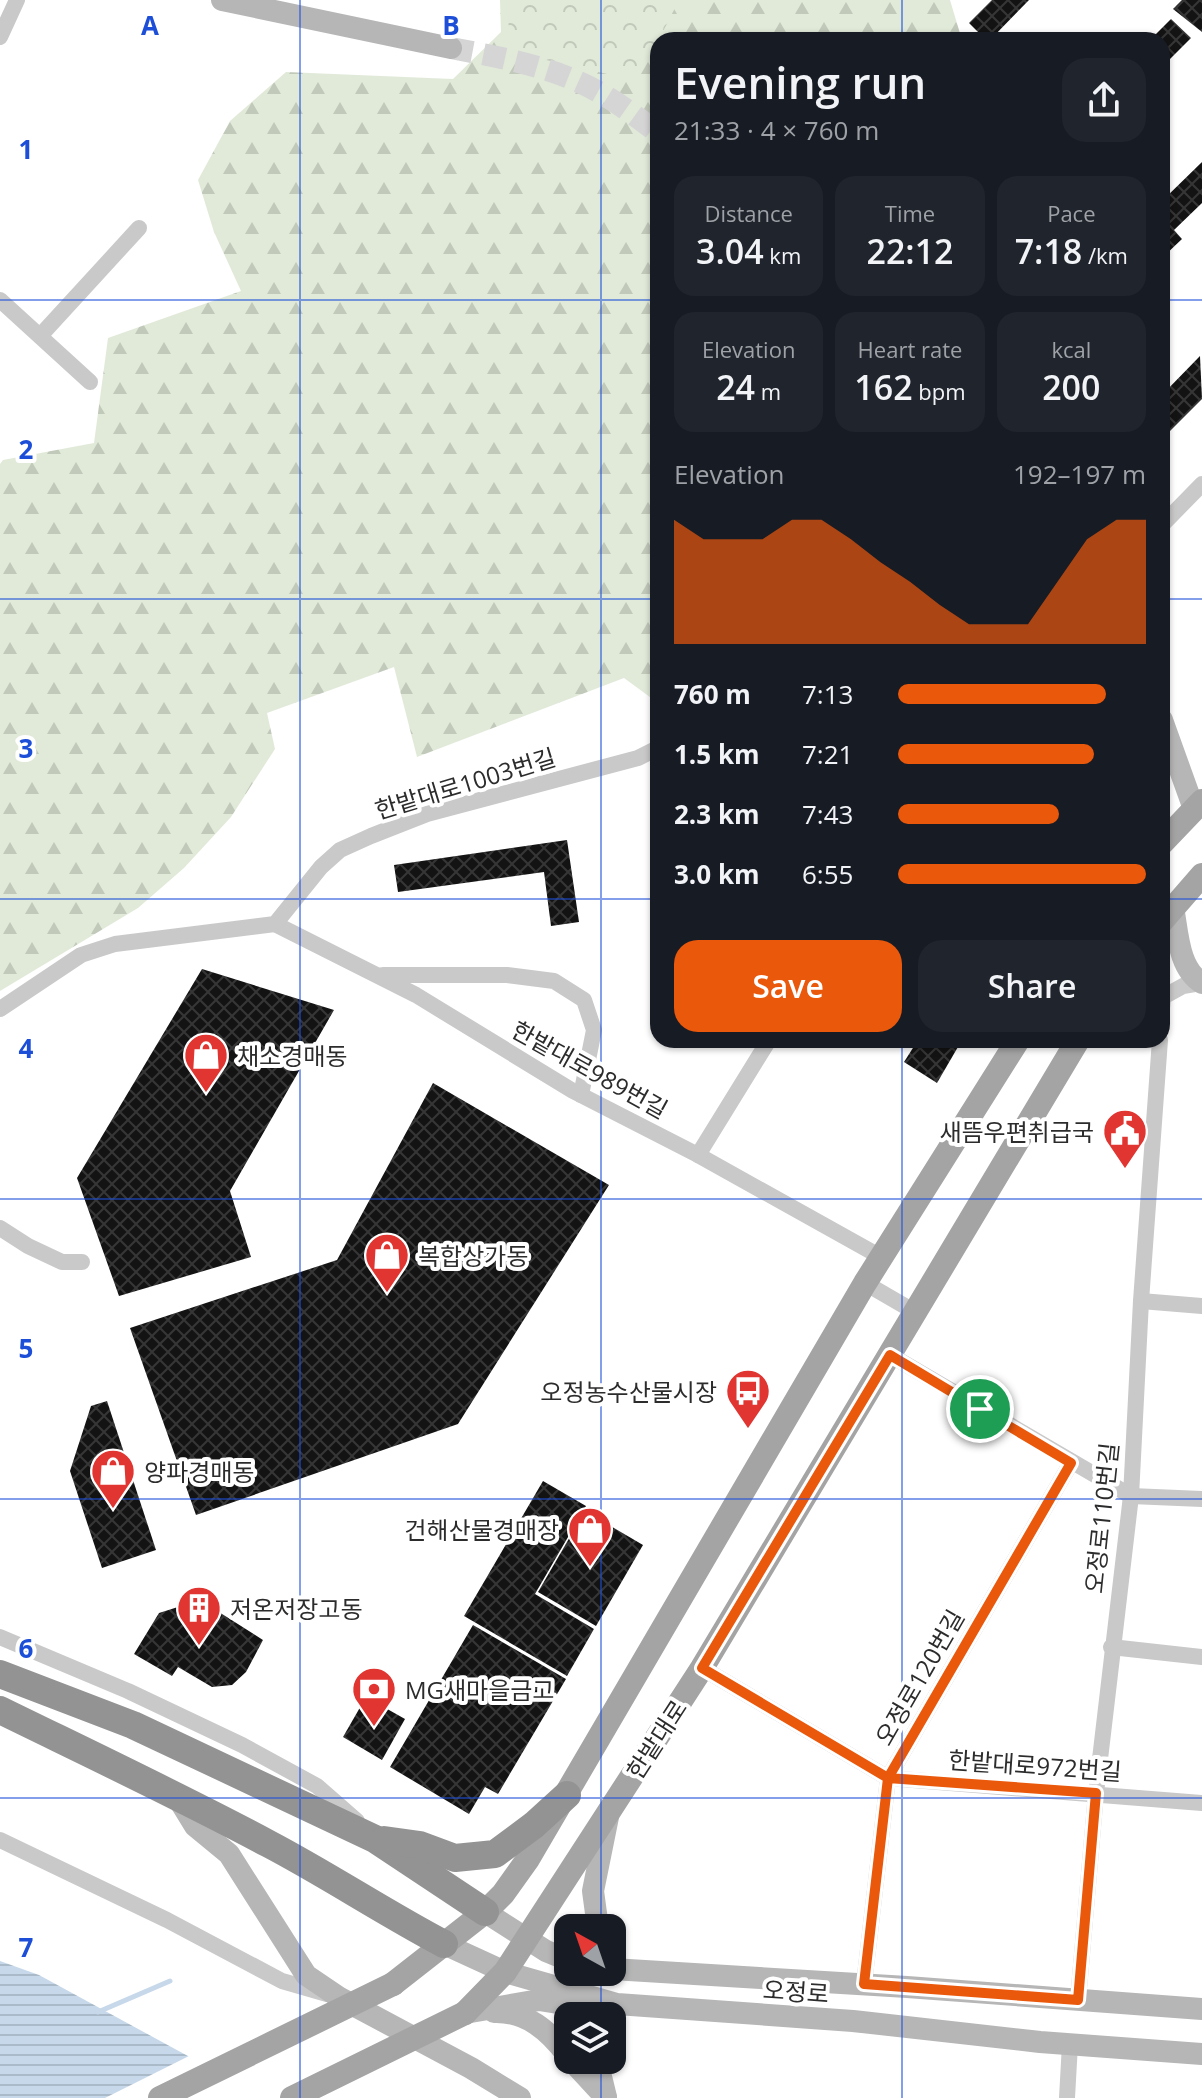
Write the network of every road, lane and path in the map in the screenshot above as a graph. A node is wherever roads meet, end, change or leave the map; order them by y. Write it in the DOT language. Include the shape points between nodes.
graph roads {
  1 [pos="17,0"];
  2 [pos="222,0"];
  3 [pos="0,37"];
  4 [pos="451,48"];
  5 [pos="139,228"];
  6 [pos="0,300"];
  7 [pos="40,336"];
  8 [pos="90,382"];
  9 [pos="1202,484"];
  10 [pos="1170,517"];
  11 [pos="1170,739"];
  12 [pos="650,752"];
  13 [pos="1198,805"];
  14 [pos="1170,835"];
  15 [pos="1202,875"];
  16 [pos="1170,912"];
  17 [pos="1170,920"];
  18 [pos="275,924"];
  19 [pos="377,975"];
  20 [pos="1202,983"];
  21 [pos="1170,993"];
  22 [pos="0,1009"];
  23 [pos="764,1048"];
  24 [pos="1013,1048"];
  25 [pos="1073,1048"];
  26 [pos="1159,1048"];
  27 [pos="581,1095"];
  28 [pos="698,1155"];
  29 [pos="0,1228"];
  30 [pos="881,1257"];
  31 [pos="82,1262"];
  32 [pos="865,1283"];
  33 [pos="1141,1301"];
  34 [pos="1202,1306"];
  35 [pos="915,1312"];
  36 [pos="890,1355"];
  37 [pos="1071,1463"];
  38 [pos="1131,1496"];
  39 [pos="1202,1499"];
  40 [pos="0,1637"];
  41 [pos="1111,1647"];
  42 [pos="1202,1657"];
  43 [pos="702,1668"];
  44 [pos="0,1674"];
  45 [pos="0,1710"];
  46 [pos="888,1778"];
  47 [pos="1096,1793"];
  48 [pos="176,1795"];
  49 [pos="567,1795"];
  50 [pos="1202,1803"];
  51 [pos="609,1812"];
  52 [pos="375,1839"];
  53 [pos="0,1840"];
  54 [pos="485,1912"];
  55 [pos="596,1914"];
  56 [pos="526,1938"];
  57 [pos="444,1944"];
  58 [pos="554,1954"];
  59 [pos="626,1970"];
  60 [pos="505,1972"];
  61 [pos="864,1984"];
  62 [pos="340,1998"];
  63 [pos="1078,2000"];
  64 [pos="554,2002"];
  65 [pos="589,2002"];
  66 [pos="1202,2009"];
  67 [pos="626,2010"];
  68 [pos="465,2013"];
  69 [pos="554,2040"];
  70 [pos="1070,2044"];
  71 [pos="1202,2054"];
  72 [pos="584,2074"];
  73 [pos="600,2074"];
  74 [pos="160,2098"];
  75 [pos="292,2098"];
  76 [pos="520,2098"];
  77 [pos="606,2098"];
  78 [pos="1067,2098"];
  1 -- 3 [label="street"];
  2 -- 4 [label="main road"];
  5 -- 7 [label="street"];
  6 -- 7 [label="street"];
  7 -- 8 [label="street"];
  9 -- 10 [label="street"];
  11 -- 13 [label="main road"];
  12 -- 18 [label="street, 한밭대로1003번길" via="427,814 340,850"];
  13 -- 14 [label="main road"];
  15 -- 16 [label="main road"];
  17 -- 20 [label="main road" via="1183,961"];
  18 -- 19 [label="street, 한밭대로989번길"];
  18 -- 22 [label="street" via="81,955"];
  19 -- 27 [label="street, 한밭대로989번길"];
  19 -- 27 [label="street" via="507,975 554,981 584,1000 594,1030"];
  20 -- 21 [label="street"];
  23 -- 28 [label="street"];
  24 -- 30 [label="main road, 한밭대로"];
  25 -- 35 [label="main road, 한밭대로"];
  26 -- 33 [label="street, 오정로110번길"];
  27 -- 28 [label="street, 한밭대로989번길"];
  28 -- 30 [label="street, 한밭대로989번길"];
  29 -- 31 [label="street" via="62,1262"];
  30 -- 32 [label="main road, 한밭대로"];
  32 -- 35 [label="street"];
  32 -- 49 [label="main road, 한밭대로"];
  33 -- 34 [label="street"];
  33 -- 38 [label="street, 오정로110번길"];
  35 -- 36 [label="main road, 한밭대로"];
  36 -- 37 [label="street"];
  36 -- 43 [label="main road, 한밭대로"];
  37 -- 38 [label="street"];
  37 -- 46 [label="street, 오정로120번길"];
  38 -- 39 [label="street"];
  38 -- 41 [label="street, 오정로110번길"];
  40 -- 52 [label="street" via="242,1745 317,1786"];
  41 -- 42 [label="street"];
  41 -- 47 [label="street, 오정로110번길"];
  43 -- 46 [label="street, 한밭대로972번길"];
  43 -- 51 [label="main road, 한밭대로"];
  44 -- 52 [label="highway" via="133,1725"];
  45 -- 48 [label="highway"];
  46 -- 47 [label="street, 한밭대로972번길"];
  46 -- 61 [label="street, 오정로120번길"];
  47 -- 50 [label="street, 한밭대로972번길"];
  47 -- 63 [label="street, 오정로110번길"];
  48 -- 57 [label="highway"];
  48 -- 62 [label="main road" via="195,1826 229,1854 306,1975"];
  49 -- 52 [label="highway" via="495,1854 455,1858 420,1845"];
  49 -- 54 [label="main road, 한밭대로" via="528,1859"];
  51 -- 55 [label="main road" via="593,1891"];
  51 -- 56 [label="main road, 한밭대로"];
  52 -- 54 [label="highway"];
  53 -- 62 [label="street" via="282,1981"];
  54 -- 56 [label="main road"];
  54 -- 57 [label="main road, 한밭대로"];
  56 -- 58 [label="main road"];
  56 -- 60 [label="main road, 한밭대로"];
  57 -- 60 [label="main road"];
  57 -- 74 [label="main road, 한밭대로, bridge" via="393,1984"];
  59 -- 61 [label="main road, 오정로"];
  60 -- 65 [label="main road"];
  60 -- 68 [label="main road, 한밭대로"];
  61 -- 63 [label="main road, 오정로"];
  62 -- 76 [label="main road"];
  63 -- 66 [label="main road, 오정로"];
  64 -- 68 [label="main road, 오정로" via="539,2000"];
  67 -- 70 [label="main road, 오정로" via="671,2007"];
  68 -- 69 [label="main road" via="510,2012 540,2024"];
  68 -- 75 [label="main road, 한밭대로, bridge"];
  70 -- 71 [label="main road, 오정로"];
  70 -- 78 [label="street"];
  72 -- 77 [label="main road"];
  73 -- 77 [label="main road"];
}
